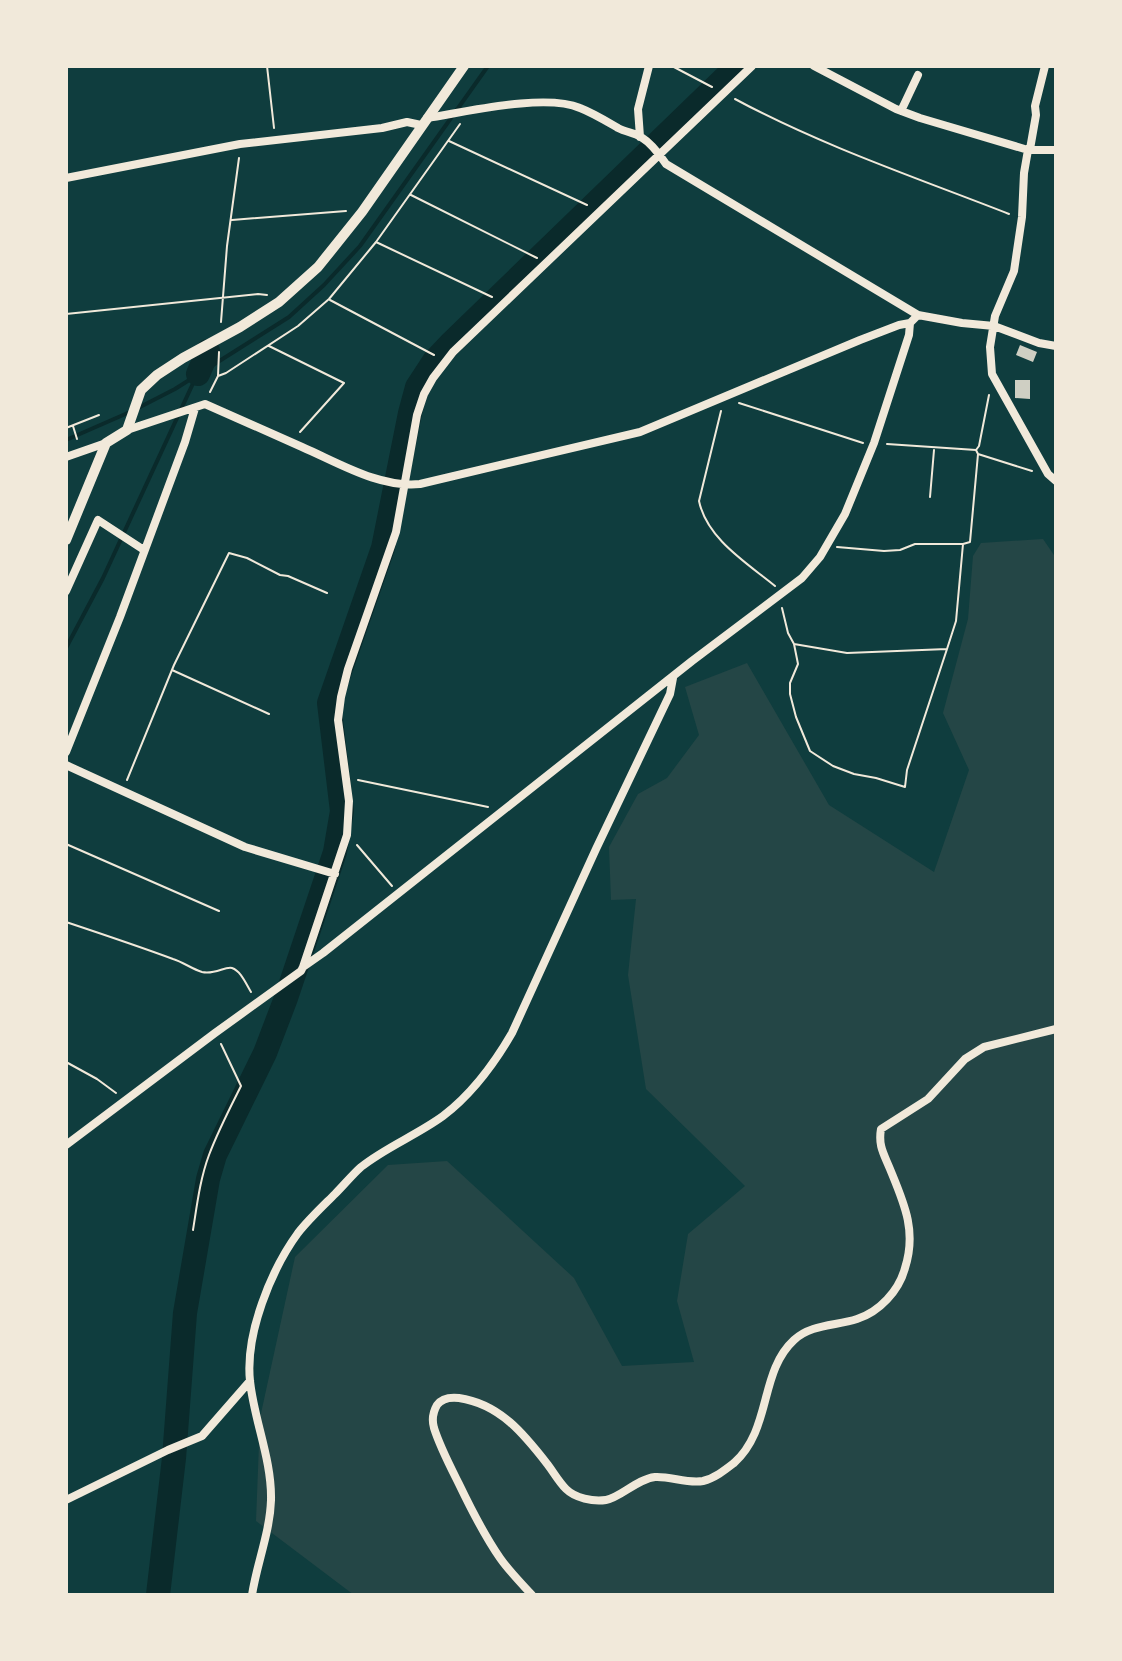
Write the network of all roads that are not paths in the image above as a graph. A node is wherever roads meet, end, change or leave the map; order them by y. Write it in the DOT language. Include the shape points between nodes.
graph roads {
  1 [pos="464,66"];
  2 [pos="649,66"];
  3 [pos="752,66"];
  4 [pos="814,66"];
  5 [pos="1045,66"];
  6 [pos="918,75"];
  7 [pos="901,111"];
  8 [pos="424,122"];
  9 [pos="640,137"];
  10 [pos="1029,150"];
  11 [pos="1056,150"];
  12 [pos="660,155"];
  13 [pos="66,178"];
  14 [pos="918,315"];
  15 [pos="910,323"];
  16 [pos="994,326"];
  17 [pos="1056,346"];
  18 [pos="195,408"];
  19 [pos="127,430"];
  20 [pos="106,443"];
  21 [pos="66,457"];
  22 [pos="1052,478"];
  23 [pos="405,486"];
  24 [pos="66,540"];
  25 [pos="144,550"];
  26 [pos="66,591"];
  27 [pos="673,678"];
  28 [pos="66,752"];
  29 [pos="66,765"];
  30 [pos="335,874"];
  31 [pos="303,967"];
  32 [pos="1056,1029"];
  33 [pos="66,1145"];
  34 [pos="250,1381"];
  35 [pos="66,1500"];
  36 [pos="252,1595"];
  37 [pos="532,1595"];
  1 -- 8 [label="street"];
  2 -- 9 [label="street" via="638,109"];
  3 -- 12 [label="street"];
  4 -- 7 [label="street"];
  5 -- 10 [label="street"];
  6 -- 7 [label="street"];
  7 -- 10 [label="street"];
  8 -- 9 [label="street" via="469,111 560,103"];
  8 -- 13 [label="street" via="240,144"];
  8 -- 19 [label="street" via="318,267 220,343 157,375 141,390"];
  9 -- 12 [label="street"];
  10 -- 11 [label="street"];
  10 -- 16 [label="street" via="1014,271"];
  12 -- 14 [label="street" via="666,164"];
  12 -- 23 [label="street" via="453,352 424,394"];
  14 -- 15 [label="street"];
  14 -- 16 [label="street"];
  15 -- 23 [label="street" via="640,432"];
  15 -- 27 [label="street" via="873,445 845,514 820,557 802,578"];
  16 -- 17 [label="street"];
  16 -- 22 [label="street" via="992,374"];
  18 -- 19 [label="street"];
  18 -- 23 [label="street" via="205,404 356,471"];
  18 -- 25 [label="street"];
  19 -- 20 [label="street"];
  20 -- 21 [label="street"];
  20 -- 24 [label="street"];
  23 -- 30 [label="street" via="396,532 341,697 338,720 349,801 347,835"];
  25 -- 26 [label="street" via="98,520"];
  25 -- 28 [label="street"];
  27 -- 31 [label="street"];
  27 -- 34 [label="street" via="497,1060 443,1116 361,1167 300,1230 261,1309 249,1359"];
  29 -- 30 [label="street" via="245,847"];
  30 -- 31 [label="street"];
  31 -- 33 [label="street"];
  32 -- 37 [label="street" via="984,1047 965,1059 928,1099 881,1129 879,1142 911,1232 905,1269 893,1293 876,1310 796,1338 774,1372 751,1443 722,1473 702,1482 653,1477 607,1500 579,1498 502,1416 476,1400 440,1401 433,1426 448,1461 501,1560"];
  34 -- 35 [label="street" via="202,1436"];
  34 -- 36 [label="street" via="271,1500"];
}
